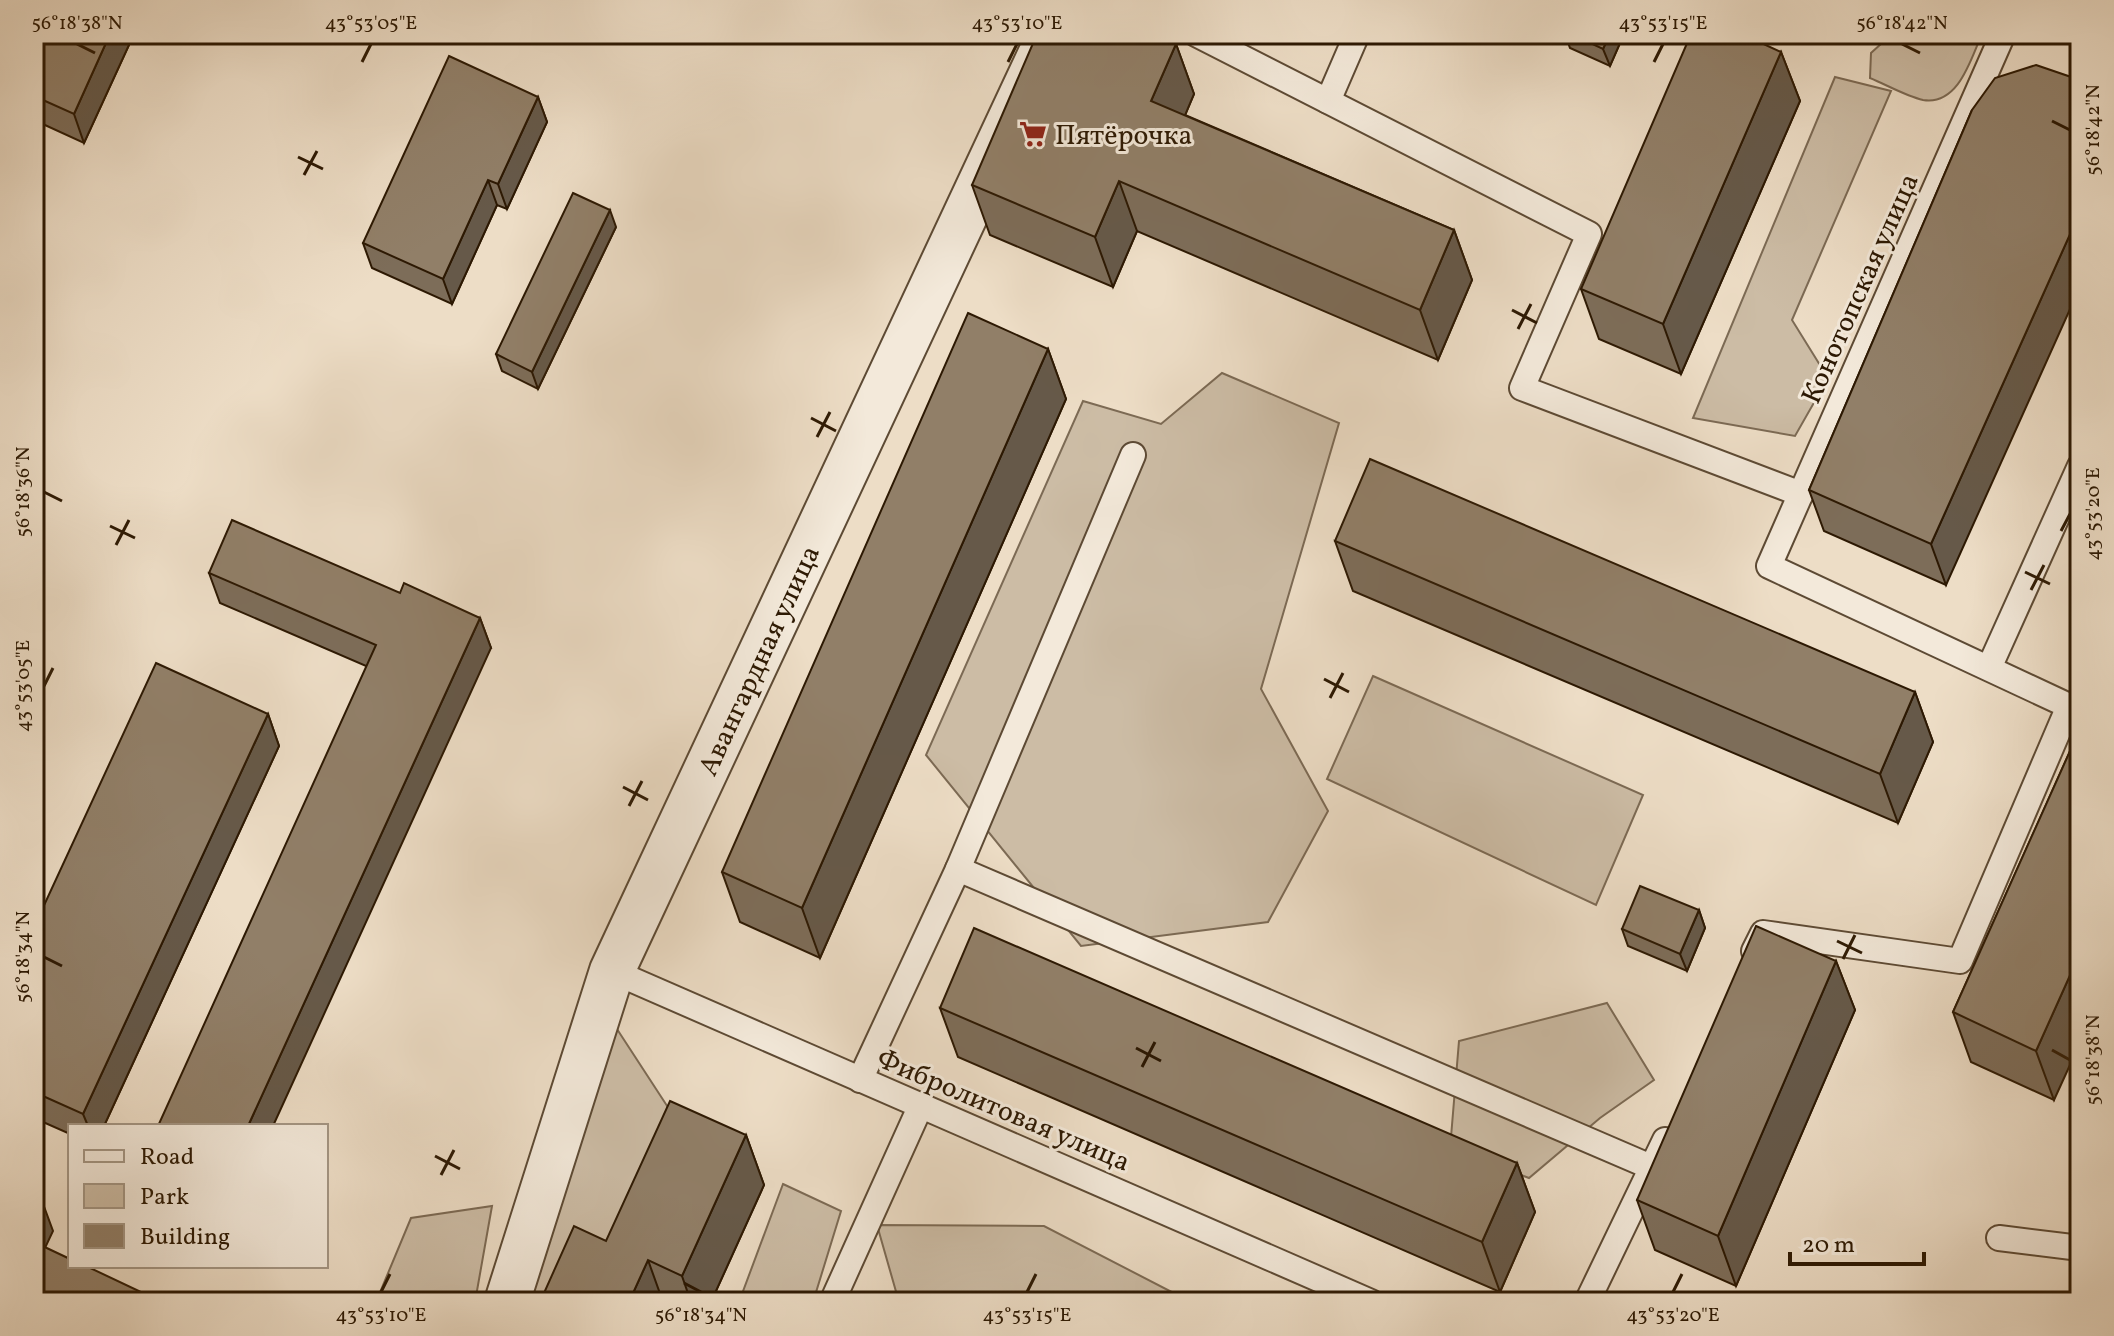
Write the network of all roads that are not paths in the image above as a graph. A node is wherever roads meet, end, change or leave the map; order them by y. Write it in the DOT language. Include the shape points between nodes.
graph roads {
  1 [pos="1050,34"];
  2 [pos="1196,34"];
  3 [pos="1357,34"];
  4 [pos="2003,34"];
  5 [pos="1328,101"];
  6 [pos="1133,455"];
  7 [pos="2080,466"];
  8 [pos="1801,494"];
  9 [pos="1989,668"];
  10 [pos="2075,708"];
  11 [pos="958,869"];
  12 [pos="612,971"];
  13 [pos="1743,974"];
  14 [pos="860,1080"];
  15 [pos="921,1105"];
  16 [pos="1678,1112"];
  17 [pos="1651,1167"];
  18 [pos="1999,1238"];
  19 [pos="2080,1248"];
  20 [pos="507,1302"];
  21 [pos="832,1302"];
  22 [pos="1371,1302"];
  23 [pos="1587,1302"];
  1 -- 12 [label="street, Авангардная улица"];
  2 -- 5 [label="lane"];
  3 -- 5 [label="lane"];
  4 -- 8 [label="lane, Конотопская улица"];
  5 -- 8 [label="lane" via="1589,234 1522,388"];
  6 -- 11 [label="lane"];
  7 -- 9 [label="lane"];
  8 -- 9 [label="lane, Конотопская улица" via="1769,566"];
  9 -- 10 [label="lane"];
  10 -- 13 [label="lane" via="1960,961 1763,933"];
  11 -- 14 [label="lane"];
  11 -- 17 [label="lane"];
  12 -- 14 [label="lane, Фибролитовая улица"];
  12 -- 20 [label="street, Авангардная улица"];
  14 -- 15 [label="lane, Фибролитовая улица"];
  15 -- 21 [label="lane"];
  15 -- 22 [label="lane, Фибролитовая улица"];
  16 -- 17 [label="lane"];
  17 -- 23 [label="lane"];
  18 -- 19 [label="lane"];
}
